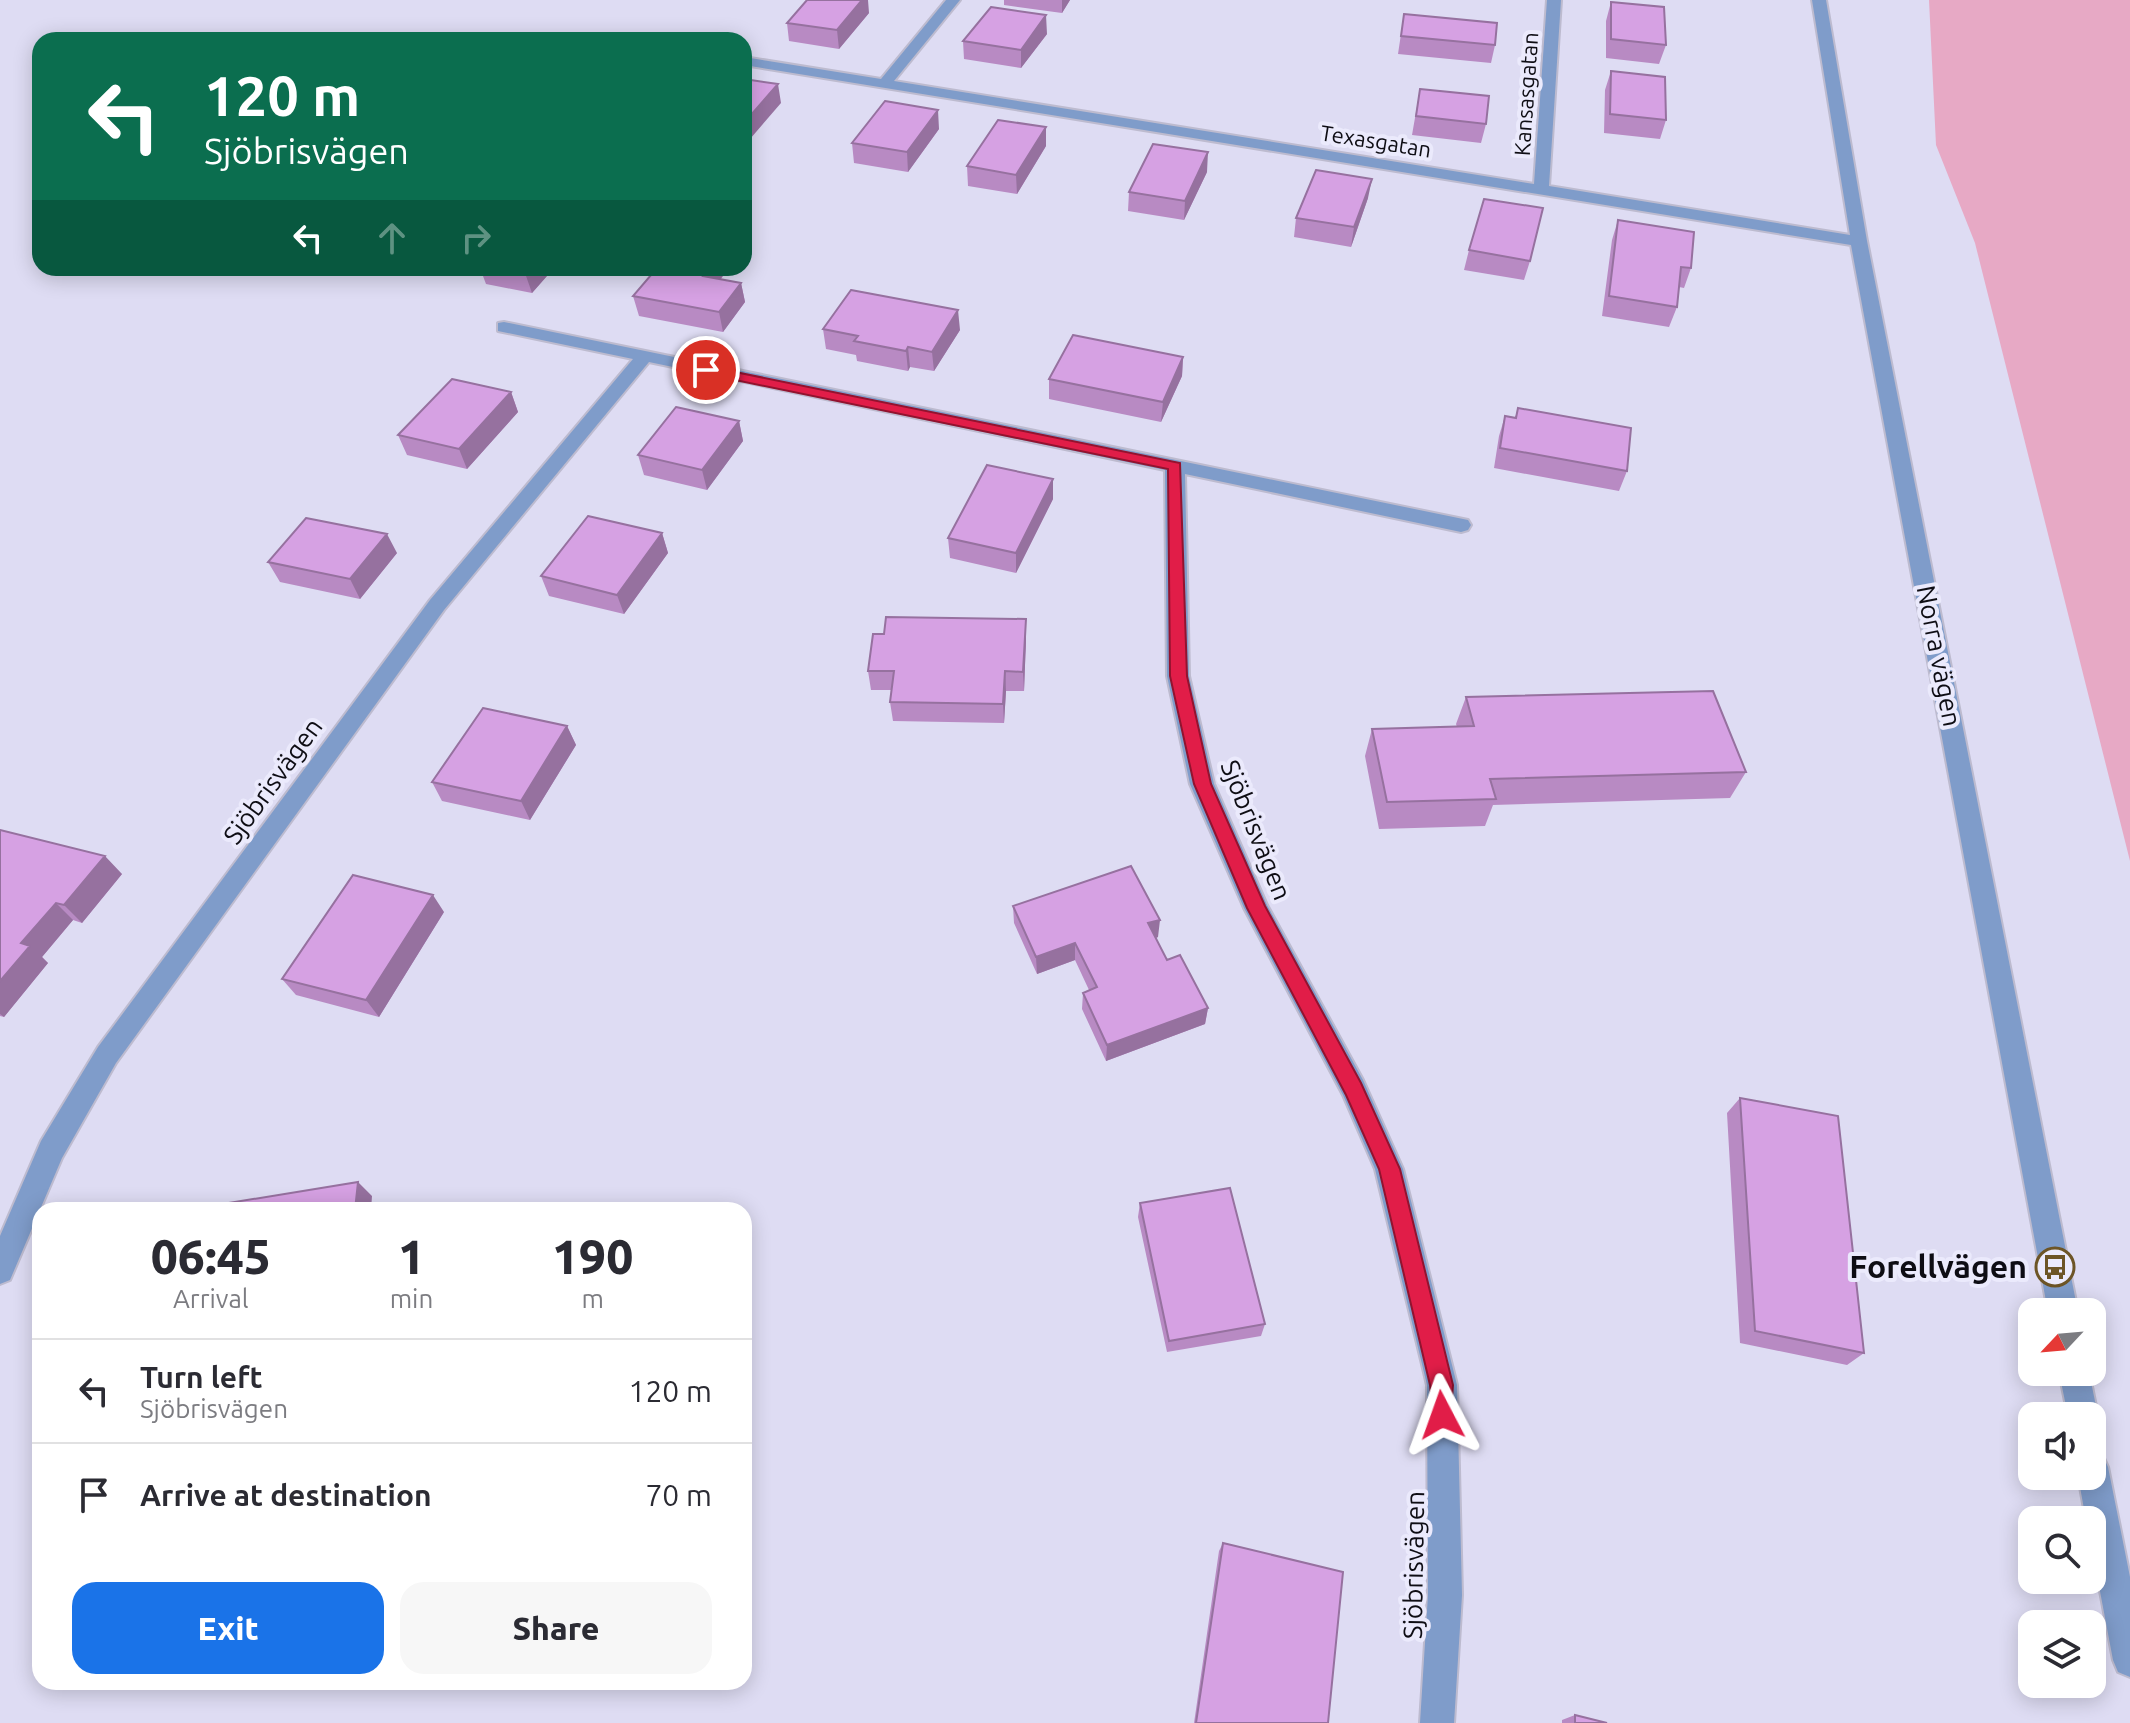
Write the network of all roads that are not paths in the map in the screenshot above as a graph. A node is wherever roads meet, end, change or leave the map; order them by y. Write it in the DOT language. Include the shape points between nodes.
graph roads {
  1 [pos="953,0"];
  2 [pos="1554,0"];
  3 [pos="1819,0"];
  4 [pos="752,62"];
  5 [pos="885,83"];
  6 [pos="1541,190"];
  7 [pos="1859,241"];
  8 [pos="504,327"];
  9 [pos="643,358"];
  10 [pos="1175,466"];
  11 [pos="1461,525"];
  12 [pos="0,1270"];
  13 [pos="2060,1298"];
  14 [pos="2097,1490"];
  15 [pos="2130,1660"];
  16 [pos="1437,1723"];
  1 -- 5 [label="street"];
  2 -- 6 [label="street, Kansasgatan"];
  3 -- 7 [label="street, Norra vägen"];
  4 -- 5 [label="street, Texasgatan"];
  5 -- 6 [label="street, Texasgatan"];
  6 -- 7 [label="street, Texasgatan"];
  7 -- 13 [label="street, Norra vägen"];
  8 -- 9 [label="street"];
  9 -- 10 [label="street"];
  9 -- 12 [label="street, Sjöbrisvägen" via="437,605 107,1055 51,1150"];
  10 -- 11 [label="street"];
  10 -- 16 [label="street, Sjöbrisvägen" via="1178,676 1202,784 1256,908 1354,1089 1389,1169 1442,1385 1445,1595"];
  14 -- 15 [label="street"];
}
